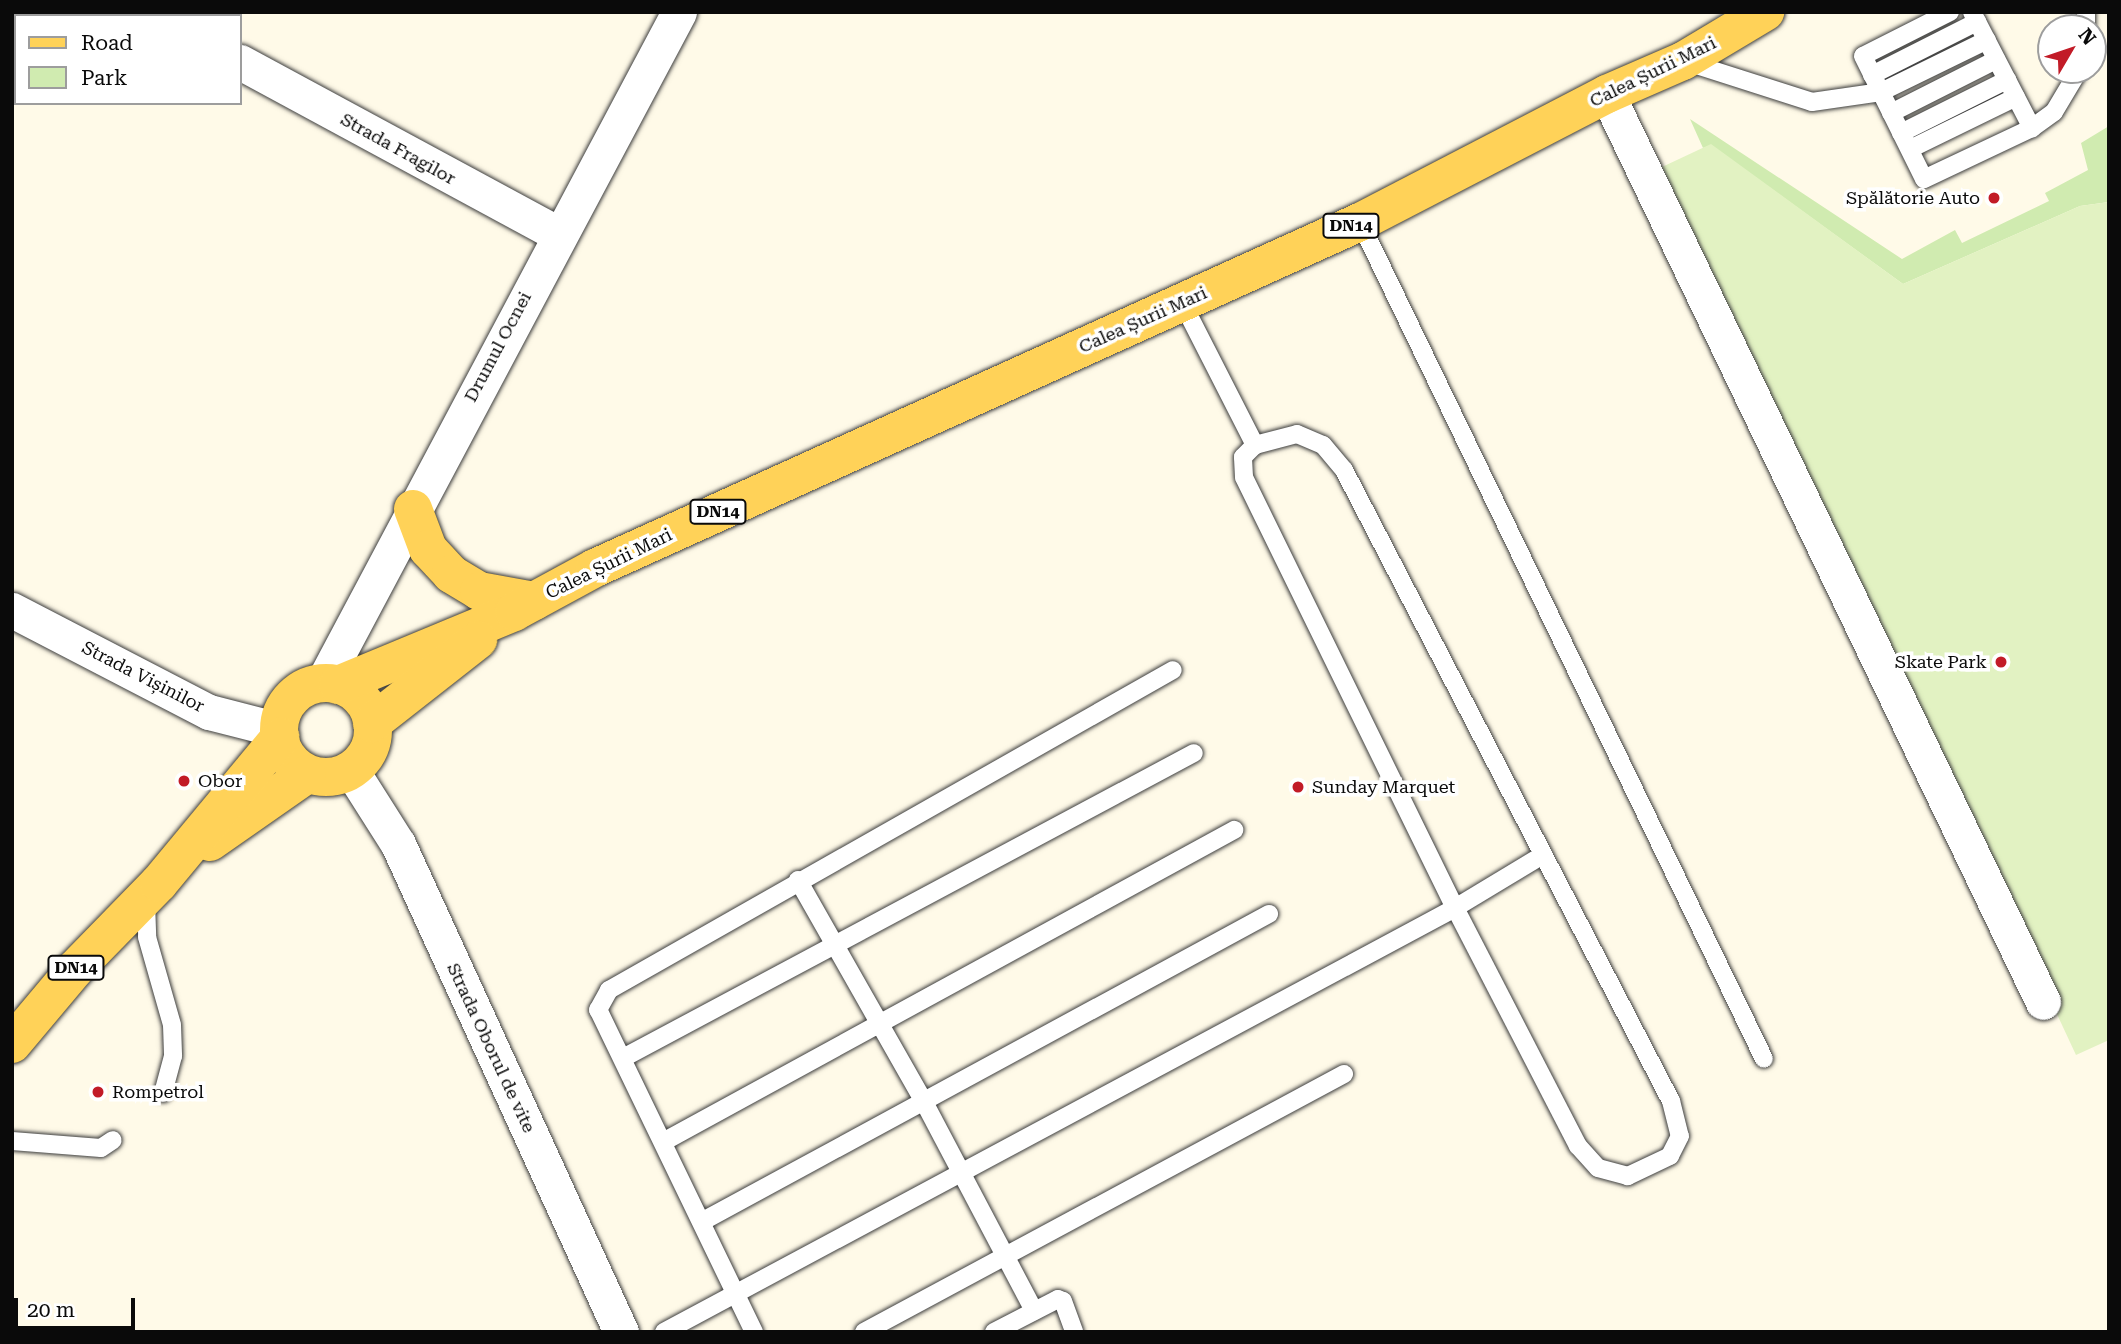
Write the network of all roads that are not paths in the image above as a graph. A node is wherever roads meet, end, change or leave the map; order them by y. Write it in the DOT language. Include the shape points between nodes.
graph roads {
  1 [pos="679,12"];
  2 [pos="1765,12"];
  3 [pos="1950,12"];
  4 [pos="1975,17"];
  5 [pos="1987,40"];
  6 [pos="1997,60"];
  7 [pos="1684,61"];
  8 [pos="242,63"];
  9 [pos="1872,75"];
  10 [pos="2007,80"];
  11 [pos="2071,84"];
  12 [pos="1881,92"];
  13 [pos="1607,94"];
  14 [pos="2016,97"];
  15 [pos="1891,113"];
  16 [pos="2032,128"];
  17 [pos="1901,133"];
  18 [pos="1910,149"];
  19 [pos="1360,222"];
  20 [pos="558,234"];
  21 [pos="1182,302"];
  22 [pos="1255,445"];
  23 [pos="413,509"];
  24 [pos="524,606"];
  25 [pos="12,610"];
  26 [pos="1173,670"];
  27 [pos="330,684"];
  28 [pos="372,723"];
  29 [pos="280,734"];
  30 [pos="1194,753"];
  31 [pos="351,770"];
  32 [pos="307,774"];
  33 [pos="1234,830"];
  34 [pos="1543,855"];
  35 [pos="798,880"];
  36 [pos="153,891"];
  37 [pos="1455,908"];
  38 [pos="1269,914"];
  39 [pos="833,946"];
  40 [pos="2043,1002"];
  41 [pos="879,1023"];
  42 [pos="12,1044"];
  43 [pos="622,1058"];
  44 [pos="1764,1059"];
  45 [pos="1344,1074"];
  46 [pos="163,1093"];
  47 [pos="924,1102"];
  48 [pos="113,1140"];
  49 [pos="12,1141"];
  50 [pos="663,1142"];
  51 [pos="962,1174"];
  52 [pos="703,1222"];
  53 [pos="1007,1255"];
  54 [pos="736,1296"];
  55 [pos="1034,1311"];
  56 [pos="621,1332"];
  57 [pos="664,1332"];
  58 [pos="754,1332"];
  59 [pos="864,1332"];
  60 [pos="994,1332"];
  61 [pos="1074,1332"];
  1 -- 20 [label="street, Drumul Ocnei"];
  2 -- 7 [label="main road, Calea Șurii Mari / DN14"];
  3 -- 9 [label="lane" via="1863,56"];
  4 -- 5 [label="lane"];
  4 -- 9 [label="lane"];
  5 -- 6 [label="lane"];
  5 -- 12 [label="lane"];
  6 -- 10 [label="lane"];
  6 -- 15 [label="lane"];
  7 -- 12 [label="lane" via="1812,102"];
  7 -- 13 [label="main road, Calea Șurii Mari / DN14"];
  8 -- 20 [label="street, Strada Fragilor"];
  9 -- 12 [label="lane"];
  10 -- 14 [label="lane"];
  10 -- 17 [label="lane"];
  11 -- 16 [label="lane" via="2054,112"];
  12 -- 15 [label="lane"];
  13 -- 19 [label="main road, Calea Șurii Mari / DN14"];
  13 -- 40 [label="street"];
  14 -- 16 [label="lane"];
  14 -- 18 [label="lane"];
  15 -- 17 [label="lane"];
  16 -- 18 [label="lane" via="1924,179"];
  17 -- 18 [label="lane"];
  19 -- 21 [label="main road, Calea Șurii Mari / DN14"];
  19 -- 44 [label="lane"];
  20 -- 23 [label="street, Drumul Ocnei"];
  21 -- 22 [label="lane"];
  21 -- 24 [label="main road, Calea Șurii Mari / DN14" via="595,568"];
  22 -- 34 [label="lane" via="1297,434 1323,444 1343,470"];
  22 -- 37 [label="lane" via="1243,457 1244,477"];
  23 -- 24 [label="main road" via="428,549 452,574 479,591"];
  23 -- 27 [label="street, Drumul Ocnei"];
  24 -- 27 [label="main road, Calea Șurii Mari / DN14"];
  24 -- 28 [label="main road, Calea Șurii Mari / DN14"];
  25 -- 29 [label="street, Strada Vișinilor" via="209,712"];
  26 -- 35 [label="lane"];
  27 -- 28 [label="main road" via="361,699"];
  27 -- 29 [label="main road, Calea Șurii Mari / DN14" via="296,694 281,716"];
  28 -- 31 [label="main road" via="369,750"];
  29 -- 32 [label="main road" via="294,765"];
  29 -- 36 [label="main road, Calea Șurii Mari / DN14"];
  30 -- 39 [label="lane"];
  31 -- 32 [label="main road" via="337,776"];
  31 -- 56 [label="street, Strada Oborul de vite" via="398,844"];
  32 -- 36 [label="main road, Calea Șurii Mari / DN14" via="238,821"];
  33 -- 41 [label="lane"];
  34 -- 37 [label="lane"];
  34 -- 37 [label="lane" via="1671,1101 1680,1136 1670,1156 1628,1176 1598,1168 1578,1146"];
  35 -- 39 [label="lane"];
  35 -- 43 [label="lane" via="609,990 598,1010"];
  36 -- 42 [label="main road, Calea Șurii Mari / DN14" via="75,969"];
  36 -- 46 [label="lane" via="147,937 172,1025 173,1056"];
  37 -- 51 [label="lane"];
  38 -- 47 [label="lane"];
  39 -- 41 [label="lane"];
  39 -- 43 [label="lane"];
  41 -- 47 [label="lane"];
  41 -- 50 [label="lane"];
  43 -- 50 [label="lane"];
  45 -- 53 [label="lane"];
  47 -- 51 [label="lane"];
  47 -- 52 [label="lane"];
  48 -- 49 [label="lane" via="101,1148"];
  50 -- 52 [label="lane"];
  51 -- 53 [label="lane"];
  51 -- 54 [label="lane"];
  52 -- 54 [label="lane"];
  53 -- 55 [label="lane"];
  53 -- 59 [label="lane"];
  54 -- 57 [label="lane"];
  54 -- 58 [label="lane"];
  55 -- 60 [label="lane"];
  55 -- 61 [label="lane" via="1058,1299 1063,1301"];
}
